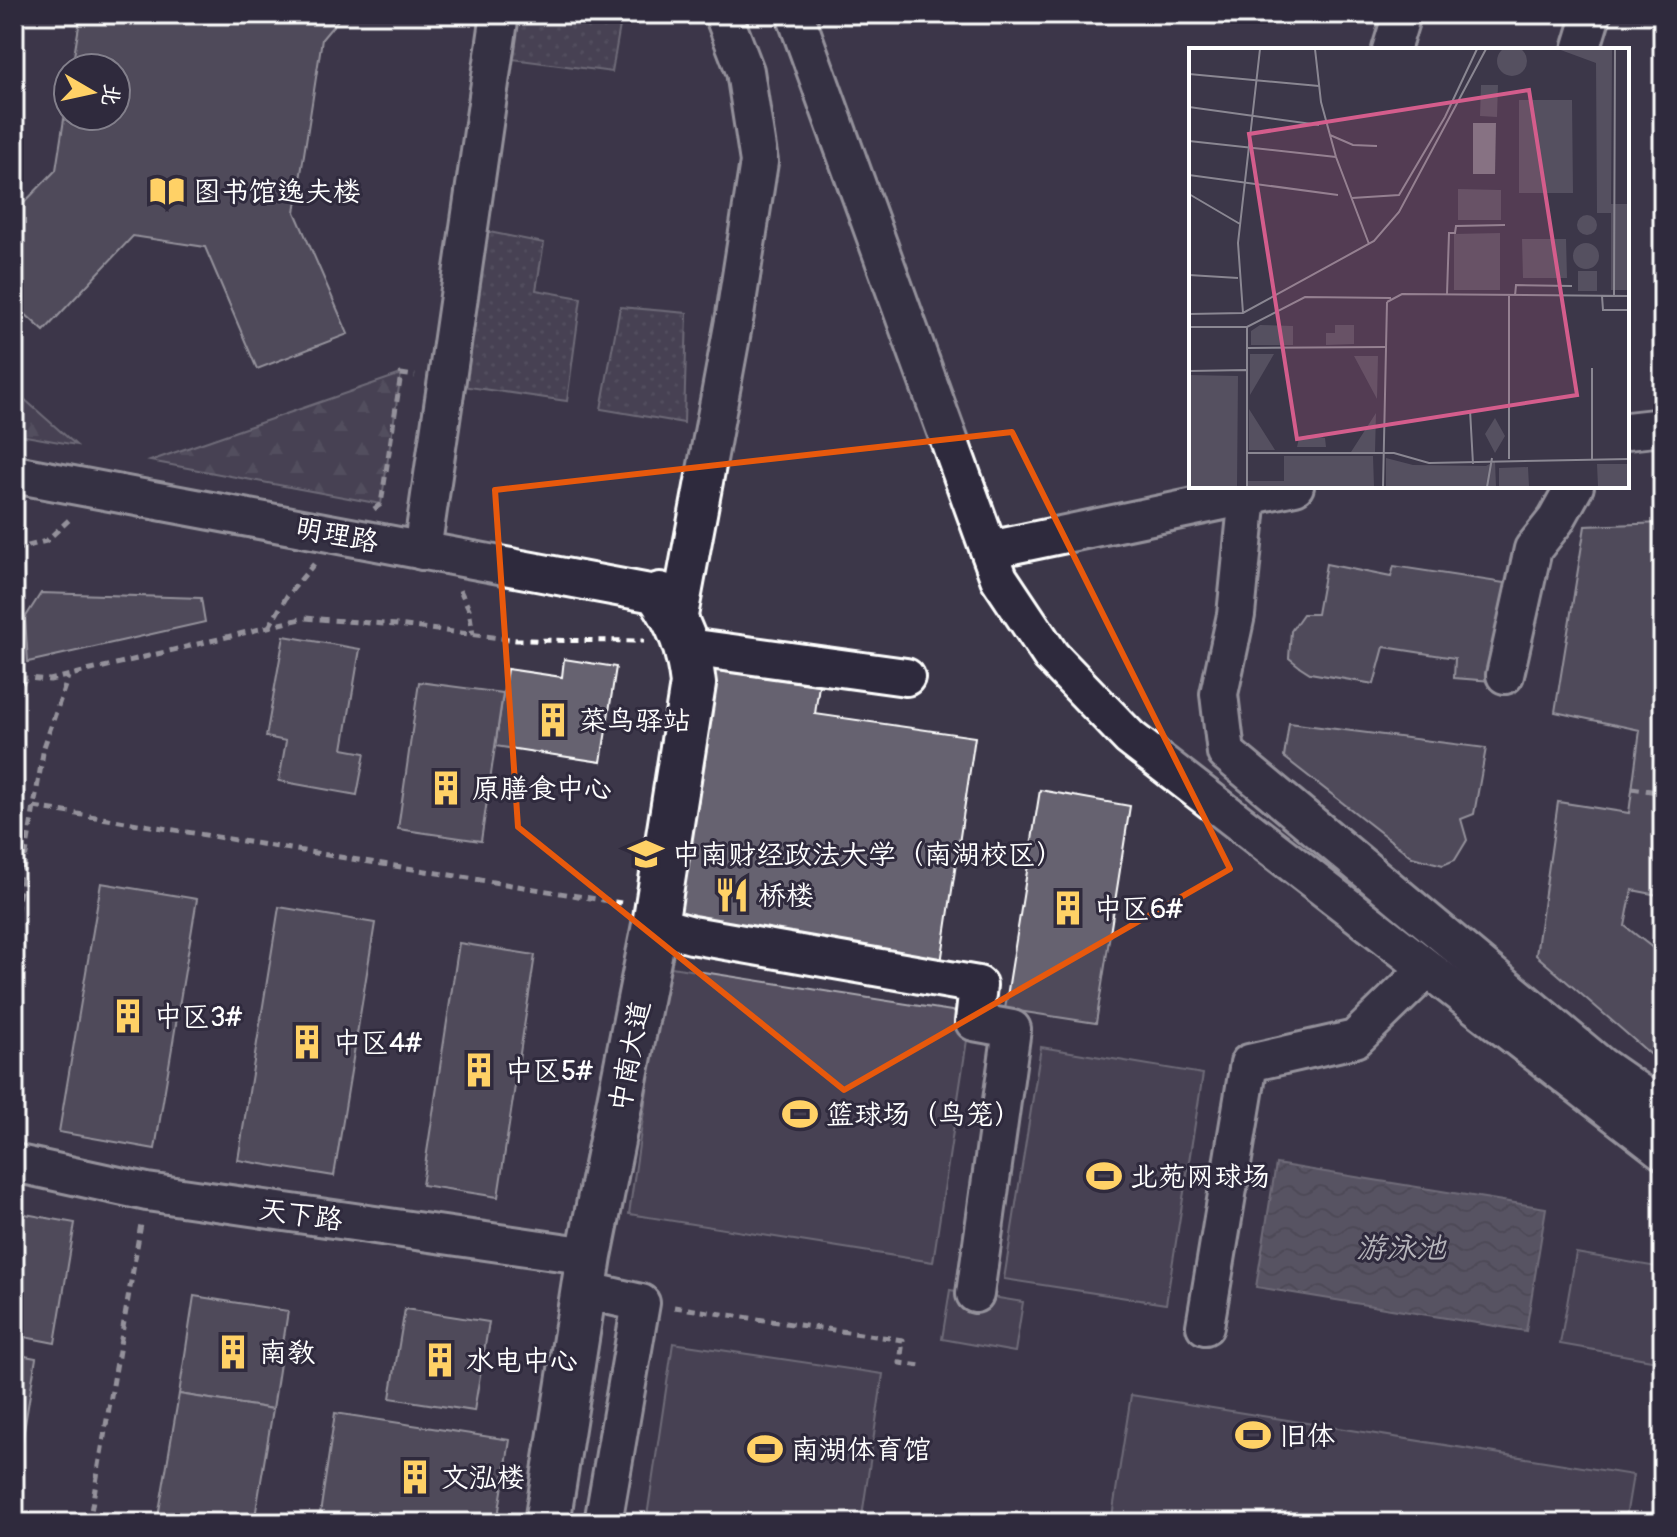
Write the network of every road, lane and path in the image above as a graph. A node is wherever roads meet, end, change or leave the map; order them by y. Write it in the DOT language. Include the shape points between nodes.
graph roads {
  1 [pos="500,14"];
  2 [pos="723,14"];
  3 [pos="795,14"];
  4 [pos="1402,14"];
  5 [pos="1592,14"];
  6 [pos="1392,48"];
  7 [pos="1582,48"];
  8 [pos="447,380"];
  9 [pos="1663,427"];
  10 [pos="1629,431"];
  11 [pos="14,474"];
  12 [pos="87,488"];
  13 [pos="1285,488"];
  14 [pos="1574,488"];
  15 [pos="1248,495"];
  16 [pos="340,535"];
  17 [pos="14,550"];
  18 [pos="989,550"];
  19 [pos="422,551"];
  20 [pos="675,621"];
  21 [pos="268,628"];
  22 [pos="14,653"];
  23 [pos="1505,675"];
  24 [pos="68,676"];
  25 [pos="906,677"];
  26 [pos="26,678"];
  27 [pos="14,695"];
  28 [pos="1632,788"];
  29 [pos="1663,793"];
  30 [pos="34,807"];
  31 [pos="656,917"];
  32 [pos="14,926"];
  33 [pos="1427,969"];
  34 [pos="1663,1109"];
  35 [pos="1663,1151"];
  36 [pos="14,1163"];
  37 [pos="147,1192"];
  38 [pos="587,1273"];
  39 [pos="975,1294"];
  40 [pos="641,1303"];
  41 [pos="1205,1326"];
  42 [pos="921,1366"];
  43 [pos="89,1523"];
  44 [pos="547,1523"];
  45 [pos="603,1523"];
  1 -- 8 [label="street"];
  2 -- 20 [label="street" via="745,71 759,162"];
  3 -- 18 [label="street"];
  4 -- 6 [label="street"];
  5 -- 7 [label="street"];
  8 -- 16 [label="path" via="401,374 381,504"];
  8 -- 19 [label="street"];
  9 -- 10 [label="street"];
  11 -- 12 [label="street, 明理路"];
  12 -- 16 [label="street, 明理路"];
  12 -- 17 [label="path" via="69,522 46,541"];
  13 -- 15 [label="street"];
  14 -- 23 [label="street" via="1533,549"];
  15 -- 18 [label="street"];
  15 -- 34 [label="street" via="1236,615 1219,694 1226,753 1601,1066"];
  16 -- 19 [label="street, 明理路"];
  16 -- 21 [label="path" via="287,596"];
  18 -- 33 [label="street" via="999,578 1051,656 1130,738"];
  19 -- 20 [label="street, 明理路"];
  20 -- 21 [label="path" via="641,641 516,640 305,618"];
  20 -- 25 [label="street, 明理路"];
  20 -- 31 [label="main road, 中南大道" via="693,684"];
  21 -- 24 [label="path"];
  22 -- 26 [label="path"];
  24 -- 26 [label="path"];
  24 -- 30 [label="path" via="44,747"];
  26 -- 27 [label="path"];
  28 -- 29 [label="path"];
  30 -- 31 [label="path"];
  30 -- 32 [label="path"];
  31 -- 38 [label="main road, 中南大道"];
  31 -- 39 [label="street" via="692,935 978,985 974,1022 1012,1029"];
  33 -- 35 [label="street"];
  33 -- 41 [label="street" via="1355,1039 1249,1063"];
  36 -- 37 [label="street, 天下路"];
  37 -- 38 [label="street, 天下路"];
  37 -- 43 [label="path"];
  38 -- 40 [label="street, 天下路"];
  38 -- 44 [label="main road, 中南大道"];
  40 -- 42 [label="path" via="903,1340 900,1363"];
  40 -- 45 [label="street"];
}
